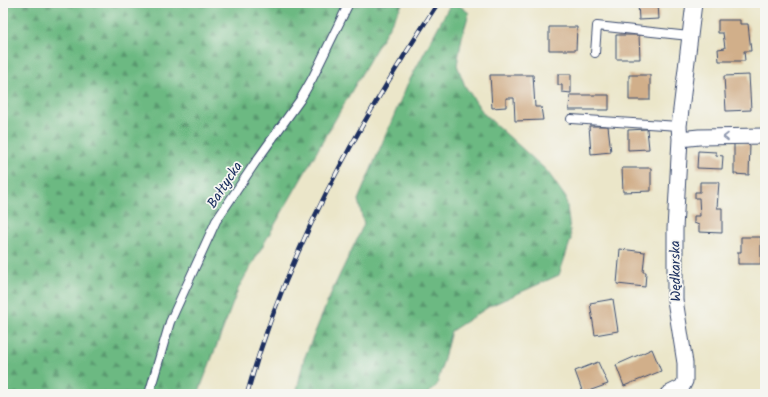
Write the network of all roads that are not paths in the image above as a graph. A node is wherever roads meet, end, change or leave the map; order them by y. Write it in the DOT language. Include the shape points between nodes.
graph roads {
  1 [pos="349,3"];
  2 [pos="694,3"];
  3 [pos="689,36"];
  4 [pos="595,53"];
  5 [pos="570,119"];
  6 [pos="679,132"];
  7 [pos="765,136"];
  8 [pos="149,394"];
  9 [pos="669,394"];
  1 -- 8 [label="lane, Bałtycka" via="300,100 216,221 170,322"];
  2 -- 3 [label="street, Wędkarska"];
  3 -- 4 [label="lane" via="597,26"];
  3 -- 6 [label="street, Wędkarska"];
  5 -- 6 [label="lane"];
  7 -- 6 [label="street, one-way" via="699,137"];
  6 -- 9 [label="street, Wędkarska" via="675,300 685,363 685,380 682,387"];
}
